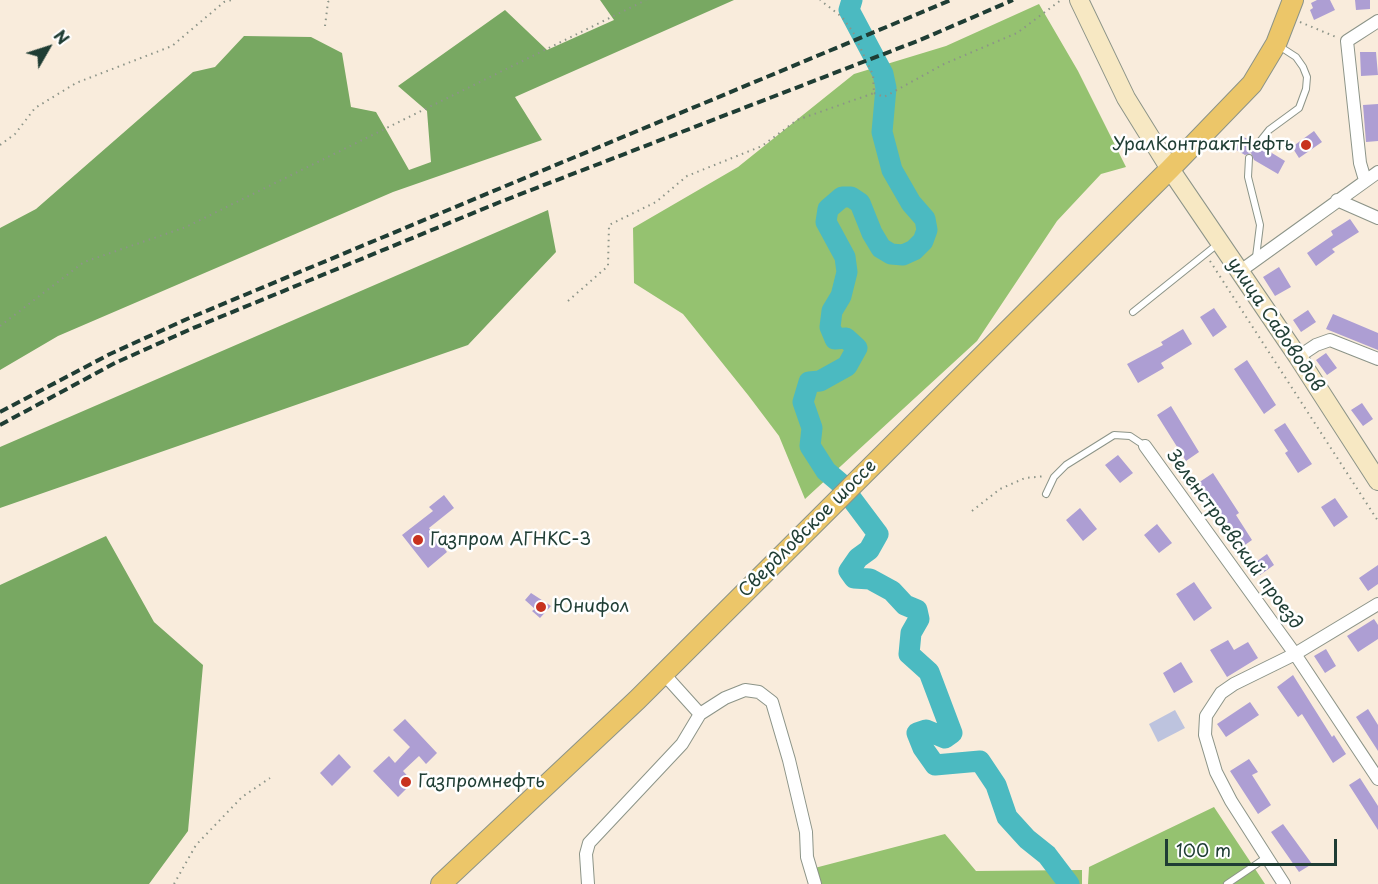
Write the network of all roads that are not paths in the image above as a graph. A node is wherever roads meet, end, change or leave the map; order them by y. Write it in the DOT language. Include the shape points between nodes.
graph roads {
  1 [pos="1079,0"];
  2 [pos="1291,9"];
  3 [pos="1378,21"];
  4 [pos="1276,44"];
  5 [pos="1257,144"];
  6 [pos="1249,158"];
  7 [pos="1170,169"];
  8 [pos="1378,172"];
  9 [pos="1365,180"];
  10 [pos="1337,200"];
  11 [pos="1378,218"];
  12 [pos="1212,248"];
  13 [pos="1256,260"];
  14 [pos="1239,272"];
  15 [pos="1133,312"];
  16 [pos="1298,357"];
  17 [pos="1378,359"];
  18 [pos="1145,446"];
  19 [pos="1378,481"];
  20 [pos="1046,494"];
  21 [pos="1378,604"];
  22 [pos="1295,654"];
  23 [pos="663,673"];
  24 [pos="700,714"];
  25 [pos="1378,779"];
  26 [pos="1267,857"];
  27 [pos="441,884"];
  28 [pos="588,884"];
  29 [pos="815,884"];
  30 [pos="1227,884"];
  31 [pos="1284,884"];
  1 -- 7 [label="main road, улица Садоводов" via="1126,98"];
  2 -- 4 [label="main road, Свердловское шоссе"];
  3 -- 9 [label="street" via="1347,41"];
  4 -- 5 [label="lane" via="1296,57 1303,67 1306,89 1299,108"];
  4 -- 7 [label="main road, Свердловское шоссе" via="1252,84"];
  6 -- 13 [label="lane" via="1248,177 1260,225"];
  7 -- 12 [label="main road, улица Садоводов"];
  7 -- 23 [label="main road, Свердловское шоссе"];
  8 -- 9 [label="street"];
  9 -- 10 [label="street"];
  10 -- 11 [label="street"];
  10 -- 13 [label="street"];
  12 -- 14 [label="main road, улица Садоводов"];
  12 -- 15 [label="lane"];
  13 -- 14 [label="street"];
  14 -- 16 [label="main road, улица Садоводов"];
  16 -- 17 [label="street" via="1330,340"];
  16 -- 19 [label="main road, улица Садоводов"];
  18 -- 20 [label="lane" via="1130,436 1114,435 1066,465 1054,477"];
  18 -- 22 [label="street, Зеленстроевский проезд"];
  21 -- 22 [label="street"];
  22 -- 25 [label="street, Зеленстроевский проезд"];
  22 -- 26 [label="street" via="1221,693 1206,716 1208,752 1231,801"];
  23 -- 24 [label="street"];
  23 -- 27 [label="main road, Свердловское шоссе"];
  24 -- 28 [label="street" via="682,744 590,843 586,854"];
  24 -- 29 [label="street" via="745,690 759,692 772,702 789,760"];
  26 -- 30 [label="lane"];
  26 -- 31 [label="street"];
}
